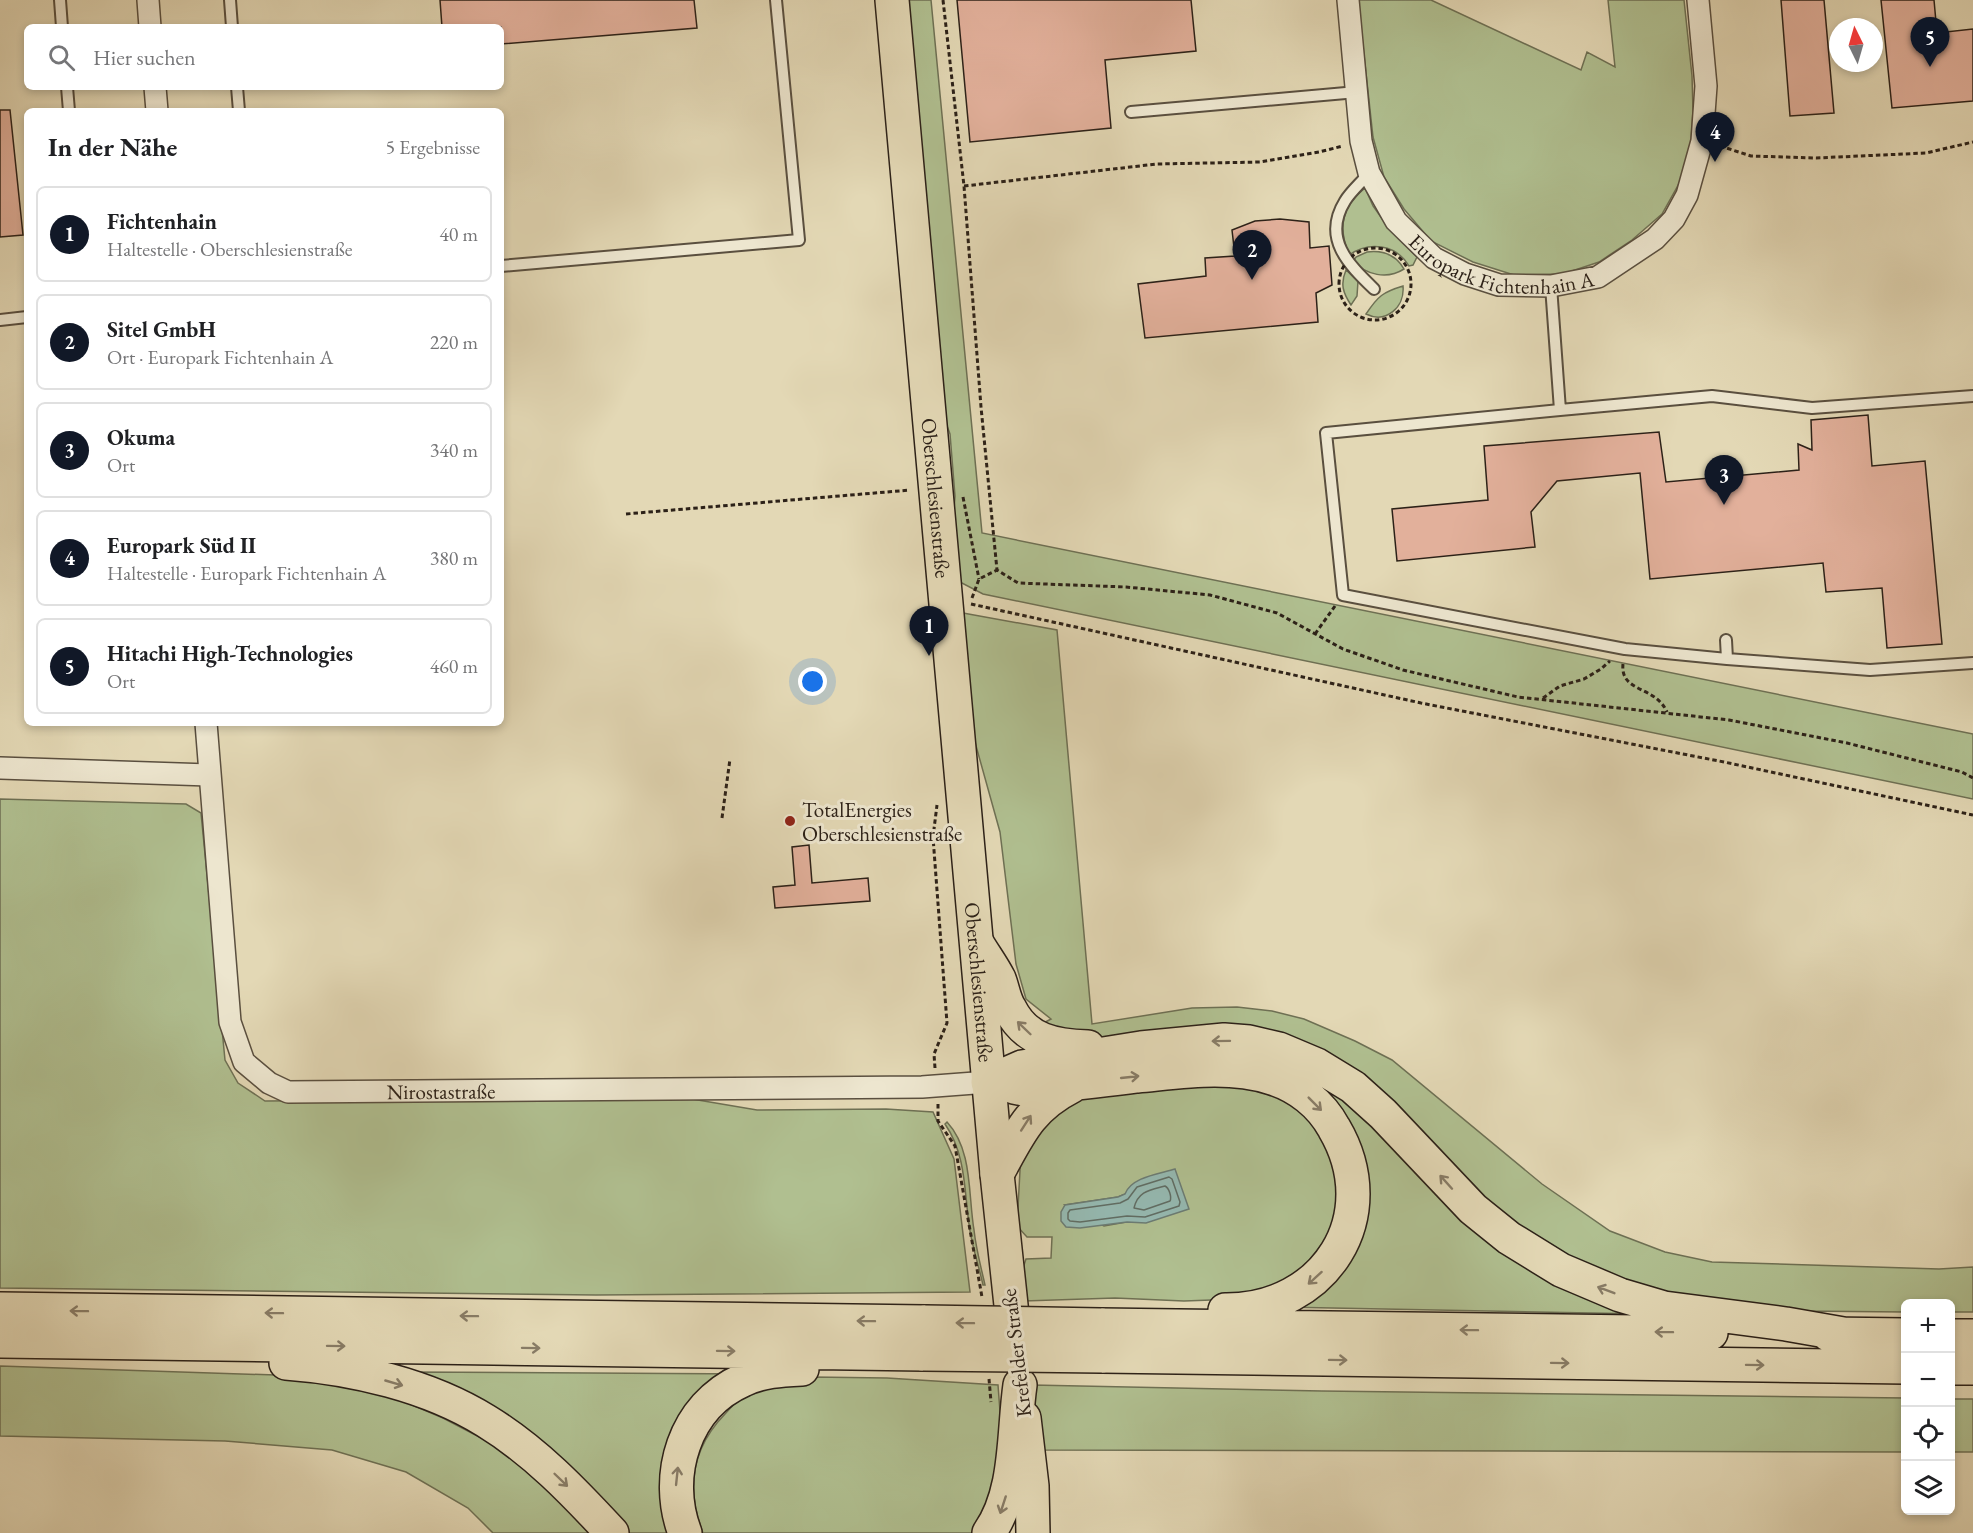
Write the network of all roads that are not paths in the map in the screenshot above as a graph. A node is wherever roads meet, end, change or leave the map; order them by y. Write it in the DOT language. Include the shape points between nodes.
graph roads {
  1 [pos="60,0"];
  2 [pos="148,0"];
  3 [pos="230,0"];
  4 [pos="776,0"];
  5 [pos="892,0"];
  6 [pos="1348,0"];
  7 [pos="1698,0"];
  8 [pos="62,24"];
  9 [pos="150,24"];
  10 [pos="232,24"];
  11 [pos="67,90"];
  12 [pos="155,90"];
  13 [pos="237,90"];
  14 [pos="1357,92"];
  15 [pos="69,108"];
  16 [pos="157,108"];
  17 [pos="239,108"];
  18 [pos="1131,112"];
  19 [pos="1369,173"];
  20 [pos="504,266"];
  21 [pos="1551,286"];
  22 [pos="1374,289"];
  23 [pos="24,317"];
  24 [pos="0,320"];
  25 [pos="1973,396"];
  26 [pos="1560,410"];
  27 [pos="1726,640"];
  28 [pos="1727,659"];
  29 [pos="1973,663"];
  30 [pos="206,726"];
  31 [pos="0,768"];
  32 [pos="209,775"];
  33 [pos="977,943"];
  34 [pos="1141,1048"];
  35 [pos="988,1082"];
  36 [pos="1079,1083"];
  37 [pos="997,1174"];
  38 [pos="0,1309"];
  39 [pos="1849,1335"];
  40 [pos="1901,1335"];
  41 [pos="1955,1336"];
  42 [pos="1973,1336"];
  43 [pos="1100,1340"];
  44 [pos="0,1341"];
  45 [pos="109,1343"];
  46 [pos="922,1362"];
  47 [pos="1901,1367"];
  48 [pos="1955,1368"];
  49 [pos="1973,1368"];
  50 [pos="1020,1385"];
  51 [pos="612,1533"];
  52 [pos="685,1533"];
  53 [pos="989,1533"];
  54 [pos="1033,1533"];
  1 -- 8 [label="lane"];
  2 -- 9 [label="street"];
  3 -- 10 [label="lane"];
  4 -- 20 [label="lane" via="799,240"];
  5 -- 33 [label="main road, Oberschlesienstraße"];
  6 -- 14 [label="street, Europark Fichtenhain A"];
  7 -- 21 [label="street, Europark Fichtenhain A" via="1706,86 1702,141 1688,195 1674,219 1655,239 1598,277"];
  11 -- 15 [label="lane"];
  12 -- 16 [label="street"];
  13 -- 17 [label="lane"];
  14 -- 18 [label="lane"];
  14 -- 19 [label="street, Europark Fichtenhain A" via="1361,141"];
  19 -- 21 [label="street, Europark Fichtenhain A" via="1396,221 1434,258 1499,285"];
  19 -- 22 [label="lane" via="1344,201 1336,224 1339,248 1352,268"];
  21 -- 26 [label="lane"];
  23 -- 24 [label="lane"];
  25 -- 26 [label="lane" via="1812,408 1712,396"];
  26 -- 28 [label="lane" via="1326,433 1343,595 1625,649"];
  27 -- 28 [label="lane"];
  28 -- 29 [label="lane" via="1870,670"];
  30 -- 32 [label="street, Nirostastraße"];
  31 -- 32 [label="street"];
  32 -- 35 [label="street, Nirostastraße" via="230,1022 244,1062 269,1083 288,1092 937,1086"];
  34 -- 33 [label="main road, one-way" via="1069,1046 1032,1035 1010,1010 999,980"];
  33 -- 35 [label="main road, Oberschlesienstraße"];
  34 -- 35 [label="main road" via="1022,1067"];
  39 -- 34 [label="main road, one-way" via="1664,1308 1635,1301 1560,1270 1509,1238 1473,1209 1353,1088 1290,1053 1256,1043 1224,1040"];
  35 -- 36 [label="main road" via="1024,1089"];
  35 -- 37 [label="main road, Oberschlesienstraße"];
  37 -- 36 [label="main road, one-way" via="1031,1116 1053,1097"];
  36 -- 43 [label="main road, one-way" via="1215,1070 1272,1078 1306,1095 1326,1115 1346,1150 1353,1179 1351,1213 1340,1246 1318,1276 1293,1294 1258,1307"];
  37 -- 50 [label="main road, Krefelder Straße"];
  43 -- 38 [label="main road, one-way, bridge" via="994,1313 925,1322"];
  39 -- 40 [label="main road"];
  39 -- 43 [label="main road, one-way"];
  41 -- 42 [label="main road"];
  43 -- 46 [label="main road, bridge"];
  43 -- 47 [label="main road, one-way" via="1280,1359"];
  44 -- 45 [label="main road"];
  45 -- 46 [label="main road, one-way"];
  45 -- 51 [label="main road, one-way" via="157,1358 279,1362 328,1368 438,1397 486,1421 532,1454"];
  52 -- 46 [label="main road, one-way" via="676,1497 680,1452 698,1418 726,1389 750,1377 786,1370"];
  48 -- 49 [label="main road"];
  50 -- 53 [label="main road, one-way" via="1007,1492"];
  50 -- 54 [label="main road, Krefelder Straße" via="1032,1486"];
}
